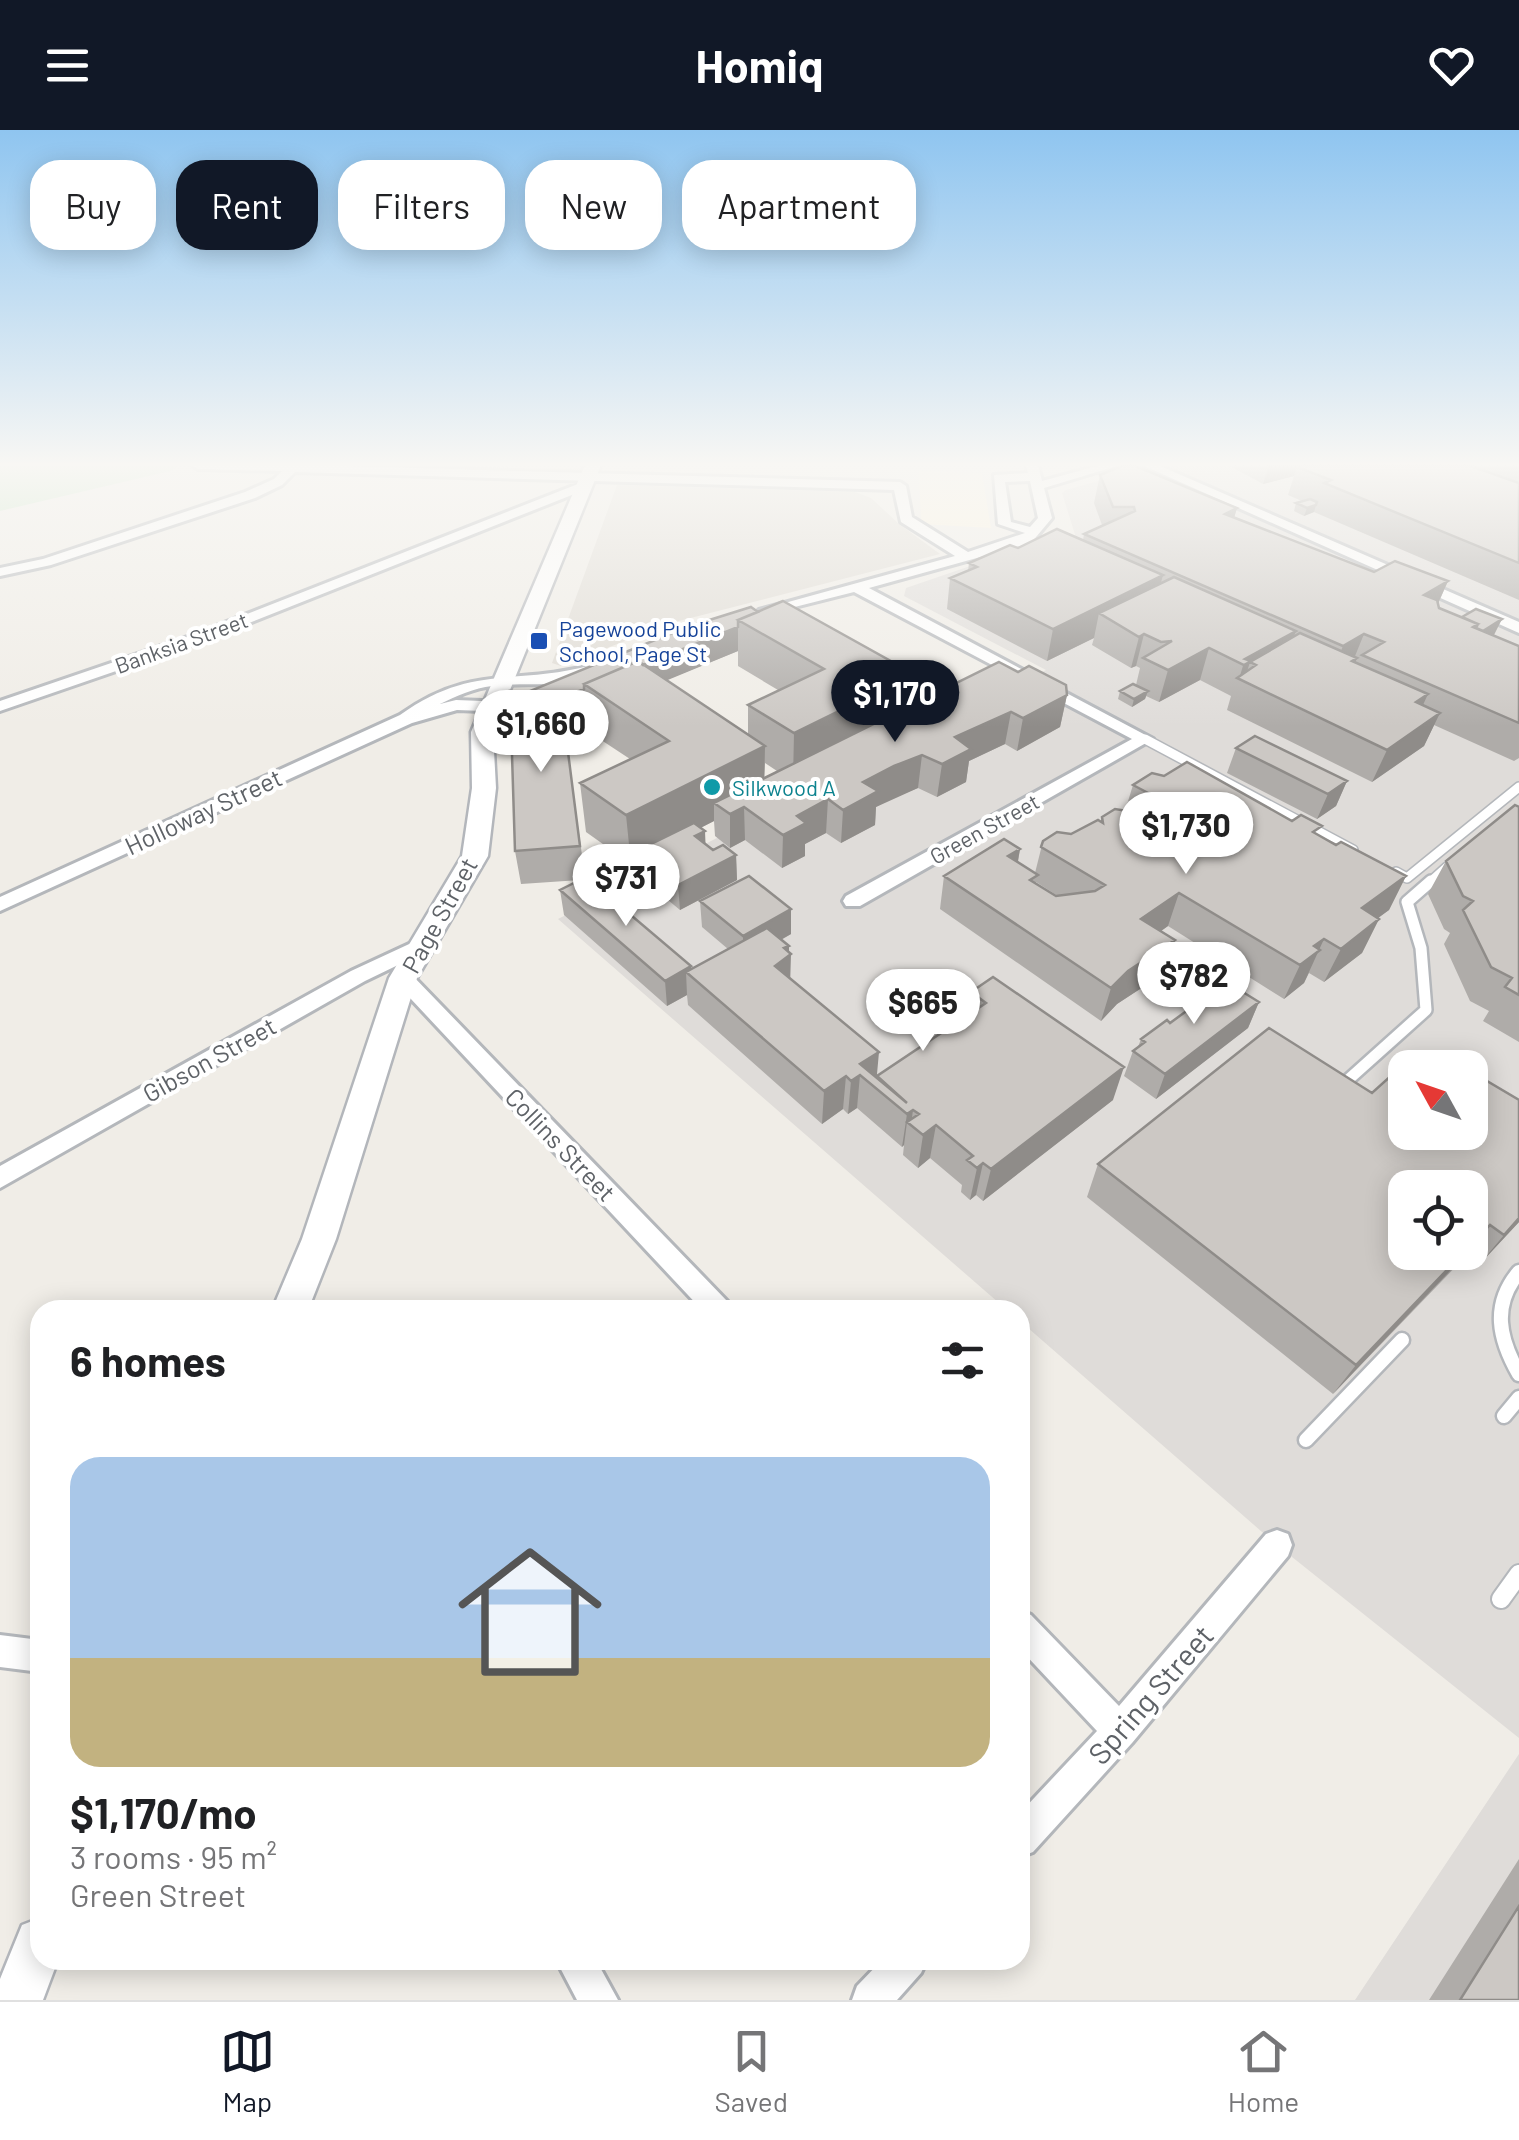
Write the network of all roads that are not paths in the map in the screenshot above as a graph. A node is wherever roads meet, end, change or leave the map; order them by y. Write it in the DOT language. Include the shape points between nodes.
graph roads {
  1 [pos="76,552"];
  2 [pos="404,552"];
  3 [pos="556,552"];
  4 [pos="959,552"];
  5 [pos="986,552"];
  6 [pos="1347,552"];
  7 [pos="968,558"];
  8 [pos="0,572"];
  9 [pos="858,588"];
  10 [pos="764,616"];
  11 [pos="1519,628"];
  12 [pos="609,663"];
  13 [pos="573,677"];
  14 [pos="496,694"];
  15 [pos="0,706"];
  16 [pos="406,718"];
  17 [pos="1145,739"];
  18 [pos="1519,786"];
  19 [pos="1463,853"];
  20 [pos="1372,860"];
  21 [pos="1390,869"];
  22 [pos="853,900"];
  23 [pos="0,905"];
  24 [pos="420,946"];
  25 [pos="403,978"];
  26 [pos="1349,1079"];
  27 [pos="0,1178"];
  28 [pos="1519,1272"];
  29 [pos="294,1300"];
  30 [pos="709,1300"];
  31 [pos="1402,1340"];
  32 [pos="1519,1374"];
  33 [pos="1519,1398"];
  34 [pos="1504,1416"];
  35 [pos="1306,1440"];
  36 [pos="1277,1545"];
  37 [pos="1519,1574"];
  38 [pos="1501,1599"];
  39 [pos="1030,1636"];
  40 [pos="0,1652"];
  41 [pos="30,1655"];
  42 [pos="1120,1731"];
  43 [pos="1030,1828"];
  44 [pos="30,1969"];
  45 [pos="581,1970"];
  46 [pos="899,1970"];
  47 [pos="18,2000"];
  48 [pos="599,2000"];
  49 [pos="871,2000"];
  1 -- 8 [label="street"];
  2 -- 15 [label="street, Banksia Street" via="200,637"];
  3 -- 14 [label="main road, Page Street"];
  4 -- 7 [label="street"];
  5 -- 7 [label="street"];
  6 -- 11 [label="street"];
  7 -- 9 [label="street"];
  9 -- 10 [label="street"];
  9 -- 17 [label="street"];
  12 -- 13 [label="street, Holloway Street"];
  13 -- 14 [label="street, Holloway Street"];
  13 -- 14 [label="street, Holloway Street" via="522,703"];
  14 -- 16 [label="street, Holloway Street"];
  14 -- 16 [label="street, Holloway Street" via="470,686"];
  14 -- 24 [label="main road, Page Street" via="482,732 484,788 474,856"];
  16 -- 23 [label="street, Holloway Street"];
  17 -- 20 [label="lane"];
  17 -- 22 [label="street, Green Street"];
  18 -- 21 [label="lane" via="1407,878"];
  19 -- 26 [label="lane" via="1407,902 1421,948 1426,1010"];
  24 -- 25 [label="main road, Page Street"];
  24 -- 27 [label="street, Gibson Street"];
  25 -- 29 [label="main road, Page Street"];
  25 -- 30 [label="street, Collins Street"];
  28 -- 32 [label="lane" via="1507,1283 1498,1313 1501,1339"];
  31 -- 35 [label="lane"];
  33 -- 34 [label="lane"];
  36 -- 42 [label="street, Spring Street"];
  37 -- 38 [label="lane"];
  39 -- 42 [label="street"];
  40 -- 41 [label="street"];
  42 -- 43 [label="street, Spring Street"];
  44 -- 47 [label="main road"];
  45 -- 48 [label="street"];
  46 -- 49 [label="street"];
}
